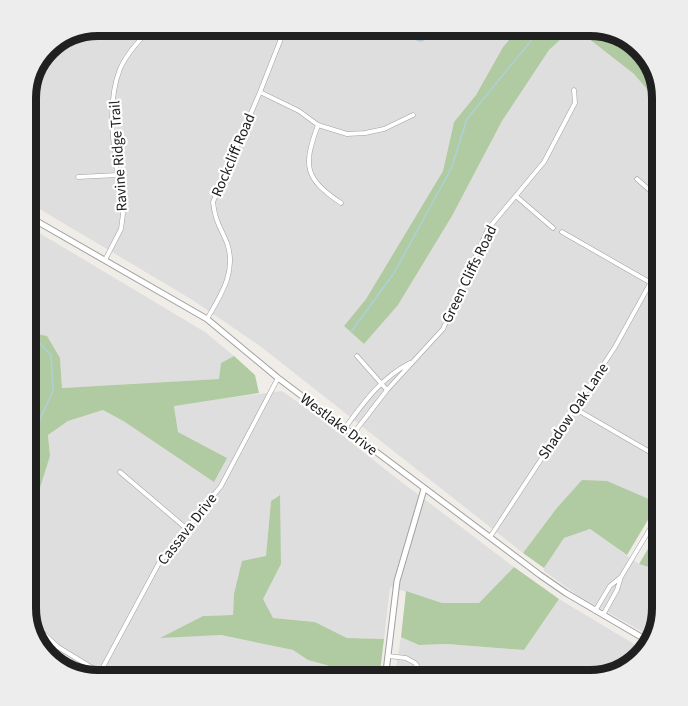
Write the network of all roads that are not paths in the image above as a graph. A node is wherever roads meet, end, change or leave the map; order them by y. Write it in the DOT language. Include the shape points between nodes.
graph roads {
  1 [pos="142,36"];
  2 [pos="282,36"];
  3 [pos="574,90"];
  4 [pos="260,92"];
  5 [pos="413,115"];
  6 [pos="318,125"];
  7 [pos="118,175"];
  8 [pos="78,177"];
  9 [pos="637,179"];
  10 [pos="652,192"];
  11 [pos="517,196"];
  12 [pos="341,203"];
  13 [pos="36,221"];
  14 [pos="554,228"];
  15 [pos="562,232"];
  16 [pos="105,260"];
  17 [pos="651,283"];
  18 [pos="207,319"];
  19 [pos="357,356"];
  20 [pos="411,363"];
  21 [pos="278,378"];
  22 [pos="381,383"];
  23 [pos="387,390"];
  24 [pos="574,408"];
  25 [pos="345,428"];
  26 [pos="353,434"];
  27 [pos="652,453"];
  28 [pos="120,472"];
  29 [pos="424,489"];
  30 [pos="652,527"];
  31 [pos="187,529"];
  32 [pos="490,537"];
  33 [pos="621,577"];
  34 [pos="595,611"];
  35 [pos="603,615"];
  36 [pos="40,629"];
  37 [pos="644,639"];
  38 [pos="388,656"];
  39 [pos="95,670"];
  40 [pos="100,670"];
  41 [pos="386,670"];
  42 [pos="420,670"];
  1 -- 7 [label="street, Ravine Ridge Trail" via="120,68 114,89 111,109"];
  2 -- 4 [label="street, Rockcliff Road"];
  3 -- 11 [label="street, Green Cliffs Road" via="575,103 544,162"];
  4 -- 6 [label="street"];
  4 -- 18 [label="street, Rockcliff Road" via="213,202 231,269"];
  5 -- 6 [label="street" via="365,133 347,134"];
  6 -- 12 [label="street" via="310,146 311,176 321,190"];
  7 -- 8 [label="street"];
  7 -- 16 [label="street, Ravine Ridge Trail" via="121,229"];
  9 -- 10 [label="street"];
  11 -- 14 [label="street"];
  11 -- 20 [label="street, Green Cliffs Road" via="488,229 443,329"];
  13 -- 16 [label="street, Westlake Drive"];
  15 -- 17 [label="street"];
  16 -- 18 [label="street, Westlake Drive"];
  17 -- 24 [label="street, Shadow Oak Lane"];
  18 -- 21 [label="street, Westlake Drive"];
  19 -- 22 [label="street"];
  20 -- 22 [label="street, Green Cliffs Road"];
  20 -- 23 [label="street, Green Cliffs Road"];
  21 -- 25 [label="street, Westlake Drive"];
  21 -- 31 [label="street, Cassava Drive" via="220,486"];
  22 -- 23 [label="street"];
  22 -- 25 [label="street, Green Cliffs Road"];
  23 -- 26 [label="street, Green Cliffs Road"];
  24 -- 27 [label="street"];
  24 -- 32 [label="street, Shadow Oak Lane"];
  25 -- 26 [label="street, Westlake Drive"];
  26 -- 29 [label="street, Westlake Drive"];
  28 -- 31 [label="street"];
  29 -- 32 [label="street, Westlake Drive"];
  29 -- 38 [label="street" via="400,570"];
  30 -- 33 [label="street"];
  31 -- 40 [label="street, Cassava Drive" via="159,563"];
  32 -- 34 [label="street, Westlake Drive"];
  33 -- 34 [label="street" via="610,586"];
  33 -- 35 [label="street"];
  34 -- 35 [label="street, Westlake Drive"];
  35 -- 37 [label="street, Westlake Drive"];
  36 -- 39 [label="street" via="58,647"];
  38 -- 41 [label="street"];
  38 -- 42 [label="street" via="406,658"];
}
